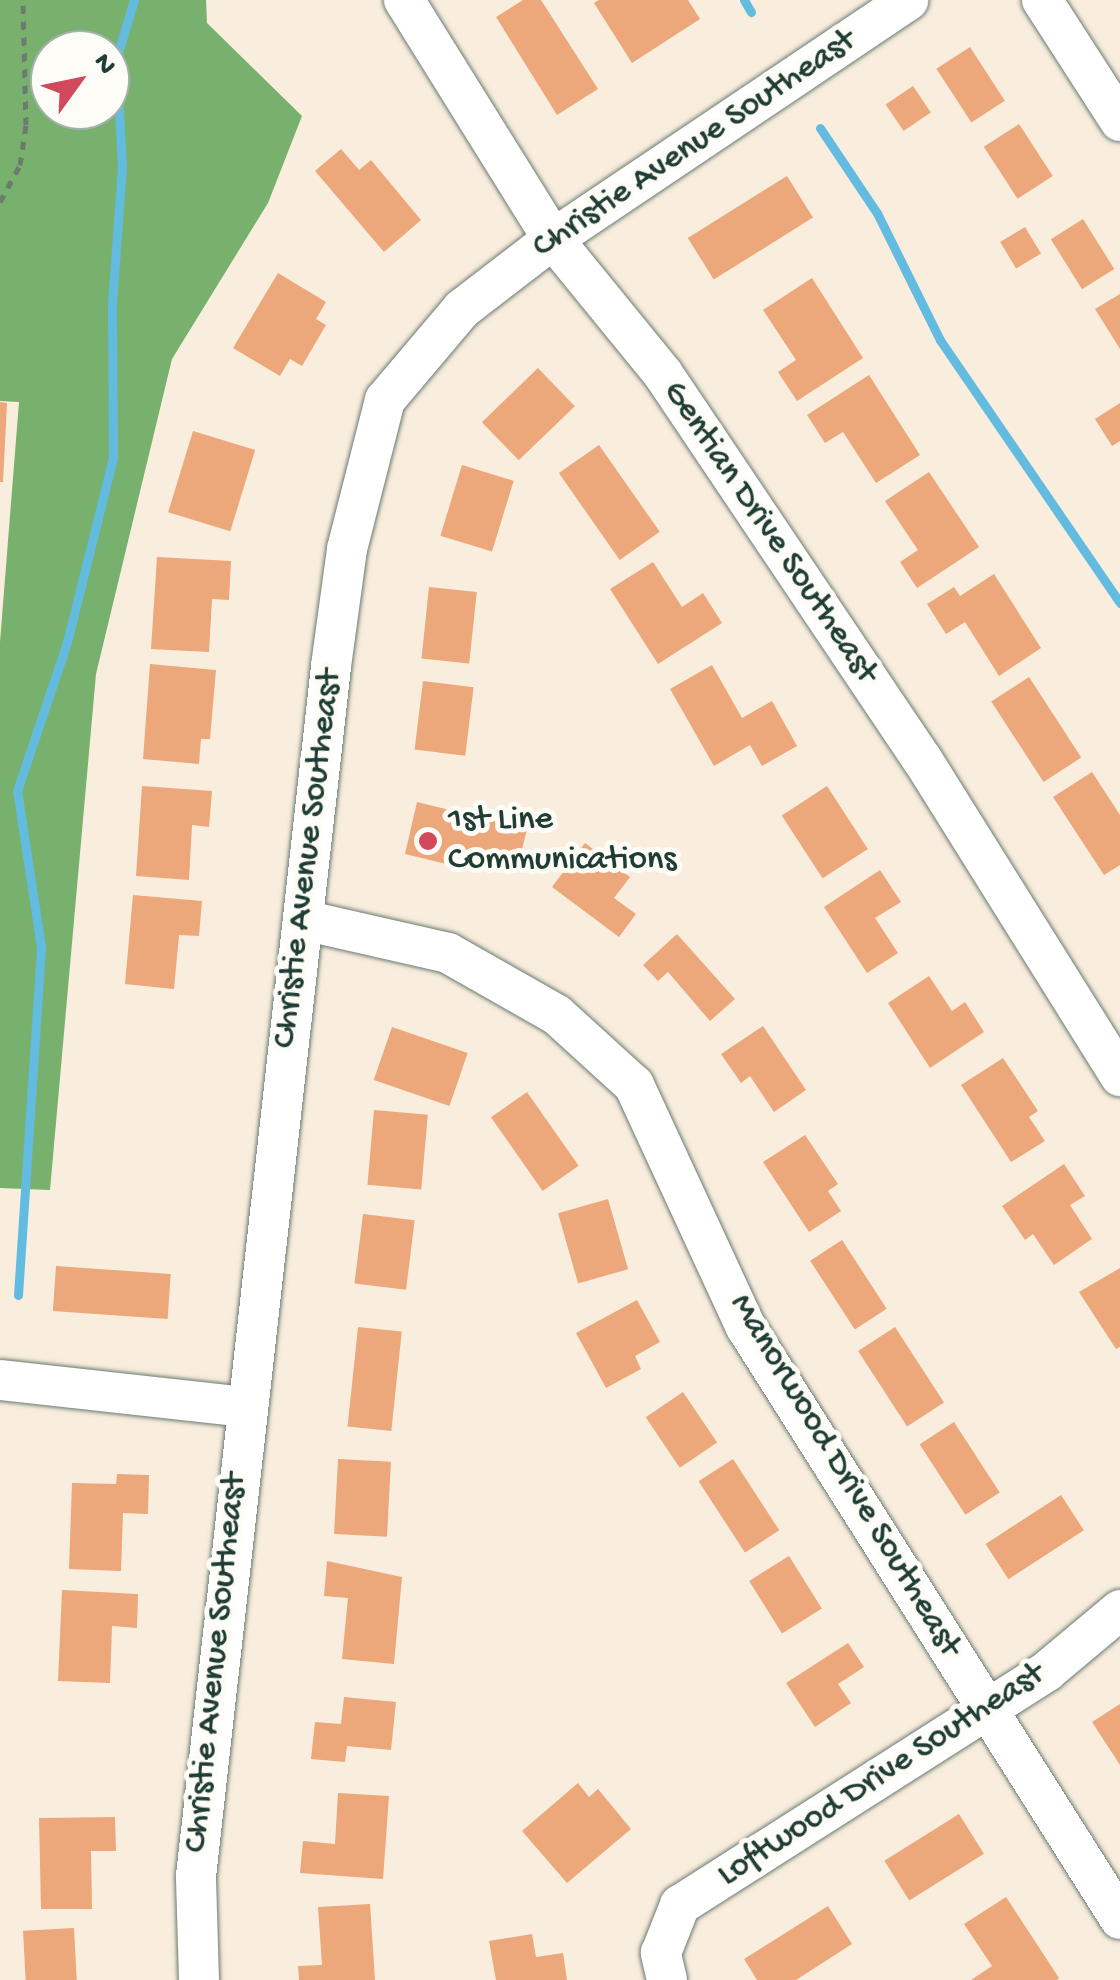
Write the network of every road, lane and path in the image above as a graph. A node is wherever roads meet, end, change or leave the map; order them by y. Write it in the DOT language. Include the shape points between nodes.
graph roads {
  1 [pos="23,0"];
  2 [pos="404,0"];
  3 [pos="908,0"];
  4 [pos="1042,0"];
  5 [pos="1120,121"];
  6 [pos="0,202"];
  7 [pos="553,239"];
  8 [pos="303,920"];
  9 [pos="1120,1076"];
  10 [pos="0,1380"];
  11 [pos="243,1408"];
  12 [pos="1120,1610"];
  13 [pos="985,1706"];
  14 [pos="1120,1919"];
  15 [pos="664,1966"];
  16 [pos="199,1980"];
  1 -- 6 [label="path" via="26,125 20,165"];
  2 -- 7 [label="street, Gentian Drive Southeast"];
  3 -- 7 [label="street, Christie Avenue Southeast"];
  4 -- 5 [label="street"];
  7 -- 8 [label="street, Christie Avenue Southeast" via="462,309 385,400 347,549"];
  7 -- 9 [label="street, Gentian Drive Southeast" via="684,406 922,759"];
  8 -- 11 [label="street, Christie Avenue Southeast"];
  8 -- 13 [label="street, Manorwood Drive Southeast" via="448,954 557,1015 634,1085 676,1163 746,1326"];
  10 -- 11 [label="street"];
  11 -- 16 [label="street, Christie Avenue Southeast" via="196,1876"];
  12 -- 13 [label="street, Loftwood Drive Southeast" via="1047,1670"];
  13 -- 14 [label="street, Manorwood Drive Southeast"];
  13 -- 15 [label="street, Loftwood Drive Southeast" via="680,1905"];
}
